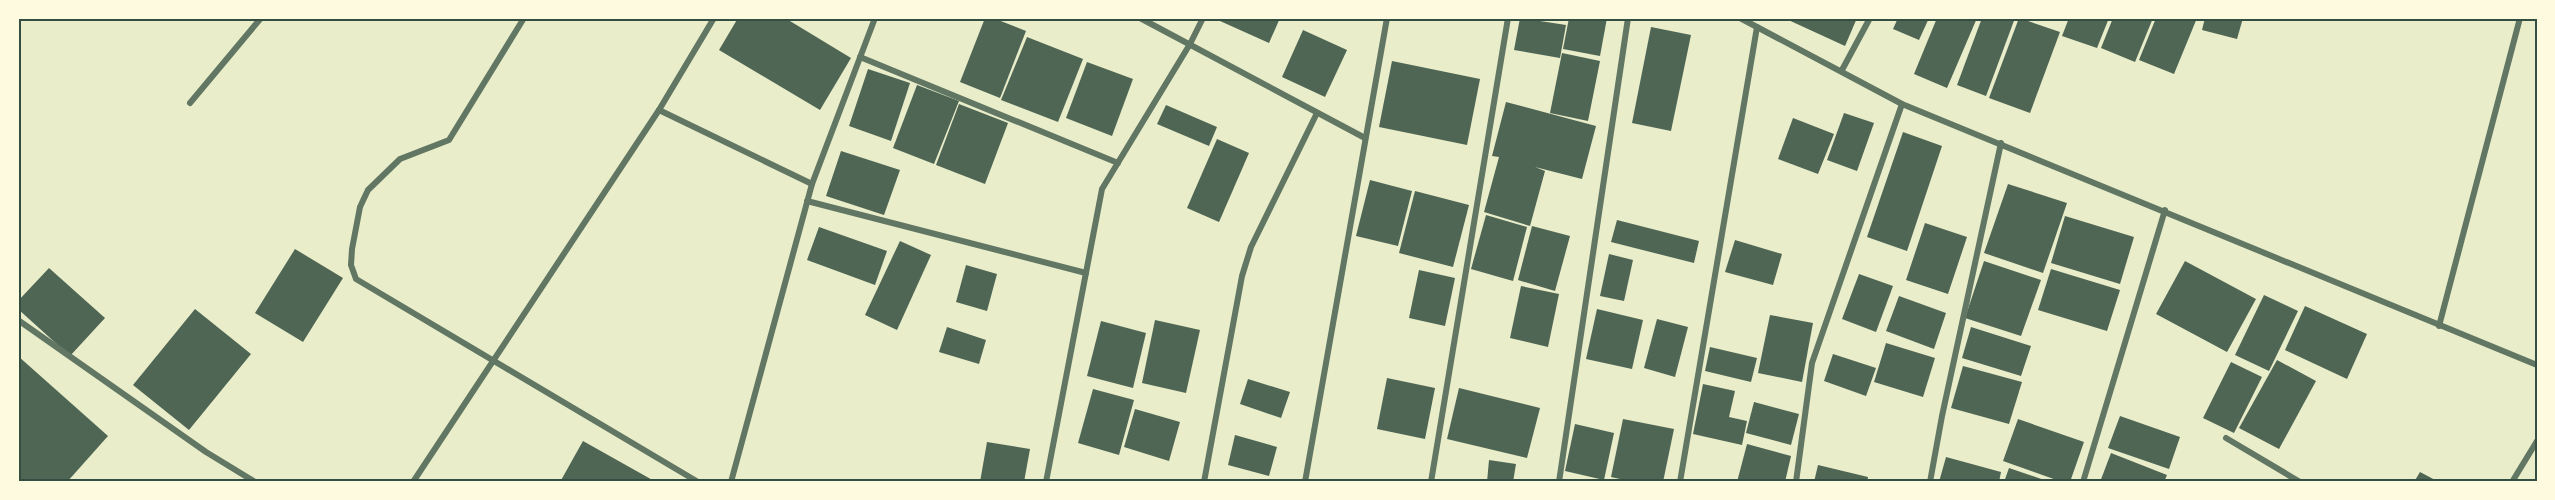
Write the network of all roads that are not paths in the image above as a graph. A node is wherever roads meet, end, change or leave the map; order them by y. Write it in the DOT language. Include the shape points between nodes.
graph roads {
  1 [pos="261,18"];
  2 [pos="524,18"];
  3 [pos="714,18"];
  4 [pos="875,18"];
  5 [pos="1140,18"];
  6 [pos="1203,18"];
  7 [pos="1387,18"];
  8 [pos="1508,18"];
  9 [pos="1628,18"];
  10 [pos="1740,18"];
  11 [pos="1870,18"];
  12 [pos="2520,18"];
  13 [pos="1757,27"];
  14 [pos="1190,44"];
  15 [pos="860,57"];
  16 [pos="1842,70"];
  17 [pos="190,103"];
  18 [pos="1902,104"];
  19 [pos="659,110"];
  20 [pos="1317,114"];
  21 [pos="1365,138"];
  22 [pos="2001,143"];
  23 [pos="1118,163"];
  24 [pos="812,184"];
  25 [pos="807,201"];
  26 [pos="2164,210"];
  27 [pos="1086,273"];
  28 [pos="18,320"];
  29 [pos="2439,326"];
  30 [pos="491,361"];
  31 [pos="2537,365"];
  32 [pos="2226,438"];
  33 [pos="2537,441"];
  34 [pos="255,482"];
  35 [pos="413,482"];
  36 [pos="698,482"];
  37 [pos="731,482"];
  38 [pos="1046,482"];
  39 [pos="1204,482"];
  40 [pos="1305,482"];
  41 [pos="1431,482"];
  42 [pos="1559,482"];
  43 [pos="1680,482"];
  44 [pos="1796,482"];
  45 [pos="1930,482"];
  46 [pos="2083,482"];
  47 [pos="2300,482"];
  48 [pos="2512,482"];
  1 -- 17 [label="street"];
  2 -- 30 [label="street" via="449,140 400,159 368,190 360,207 352,249 351,265 356,279"];
  3 -- 19 [label="street"];
  4 -- 15 [label="street"];
  5 -- 14 [label="street"];
  6 -- 14 [label="street"];
  7 -- 21 [label="street"];
  8 -- 41 [label="street"];
  9 -- 42 [label="street"];
  10 -- 13 [label="street"];
  11 -- 16 [label="street"];
  12 -- 29 [label="street"];
  13 -- 16 [label="street"];
  13 -- 43 [label="street"];
  14 -- 20 [label="street"];
  14 -- 23 [label="street"];
  15 -- 23 [label="street"];
  15 -- 24 [label="street"];
  16 -- 18 [label="street"];
  18 -- 22 [label="street"];
  18 -- 44 [label="street" via="1812,363"];
  19 -- 24 [label="street"];
  19 -- 30 [label="street"];
  20 -- 21 [label="street"];
  20 -- 39 [label="street" via="1251,247 1242,276"];
  21 -- 40 [label="street"];
  22 -- 26 [label="street"];
  22 -- 45 [label="street"];
  23 -- 27 [label="street" via="1102,189"];
  24 -- 25 [label="street"];
  25 -- 27 [label="street"];
  25 -- 37 [label="street"];
  26 -- 29 [label="street"];
  26 -- 46 [label="street"];
  27 -- 38 [label="street"];
  28 -- 34 [label="street"];
  29 -- 31 [label="street"];
  30 -- 35 [label="street"];
  30 -- 36 [label="street"];
  32 -- 47 [label="street"];
  33 -- 48 [label="street"];
}
